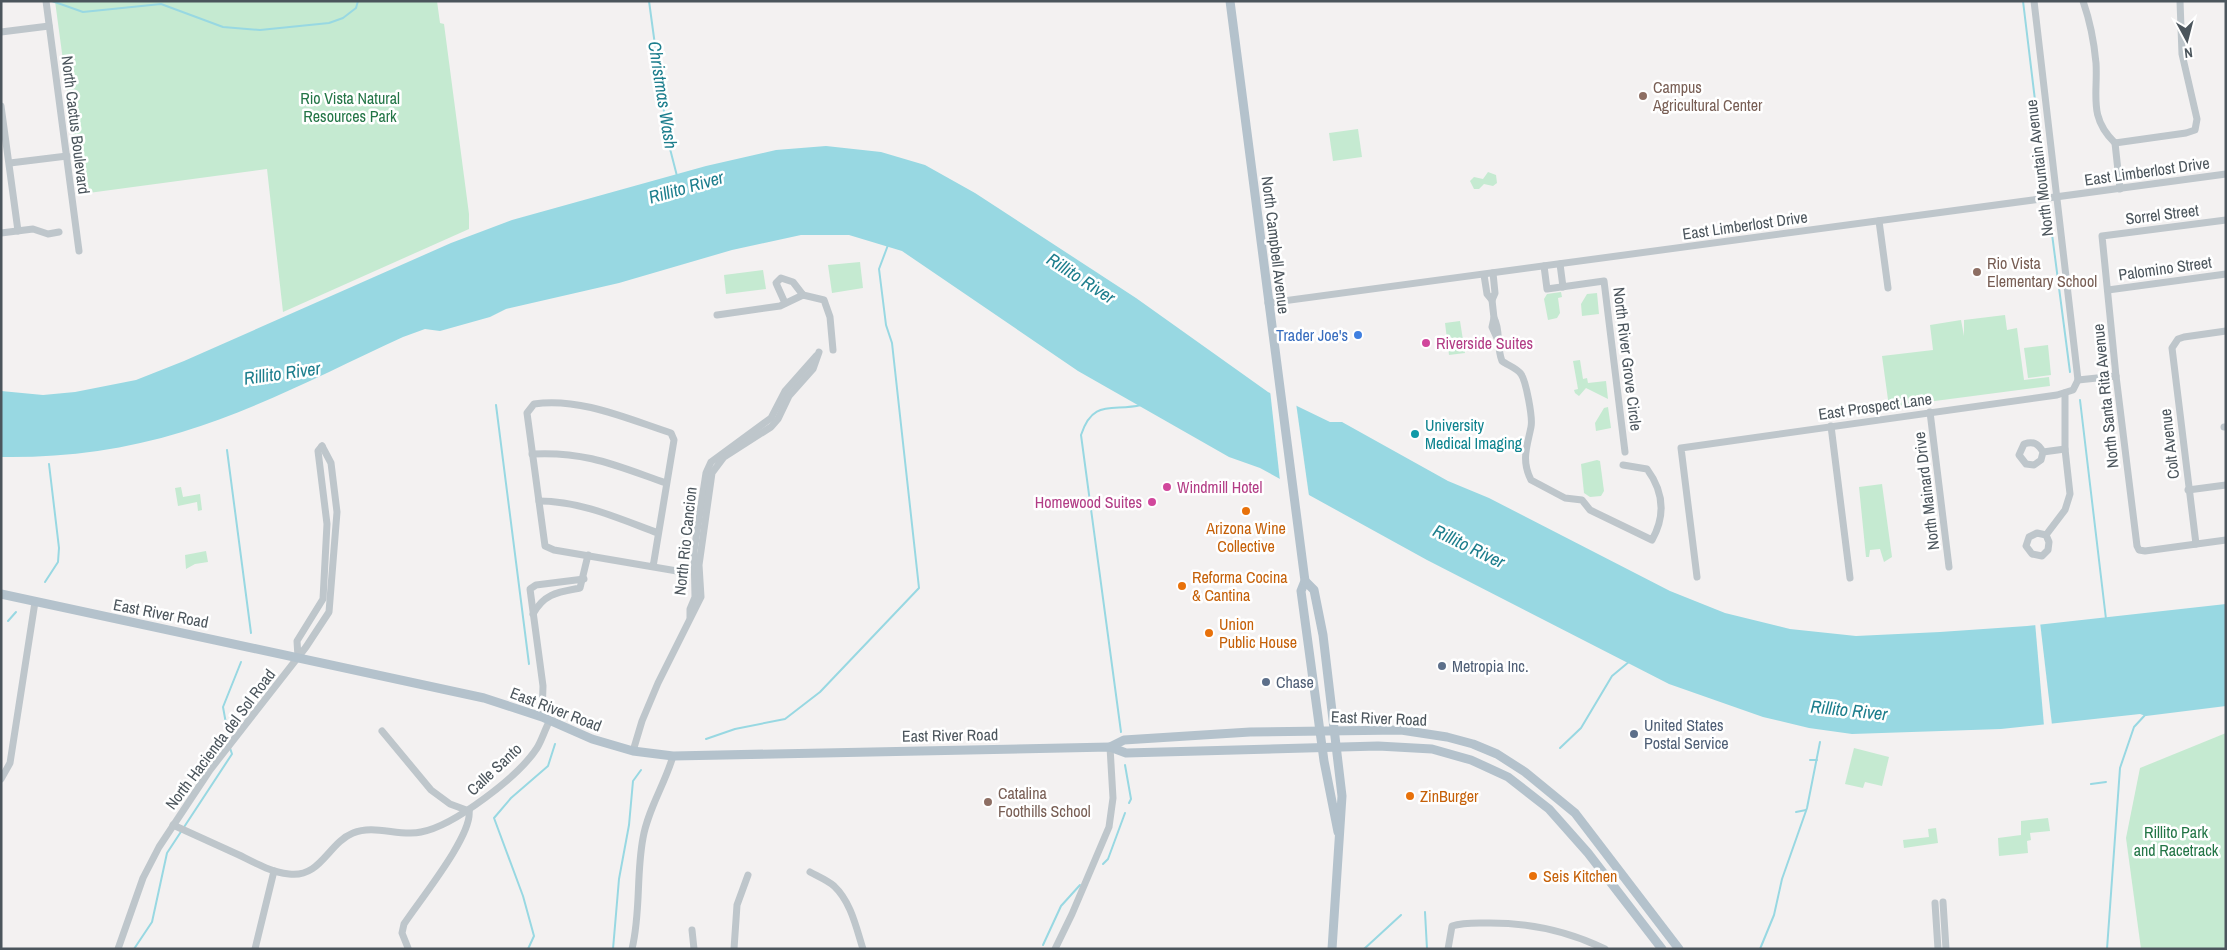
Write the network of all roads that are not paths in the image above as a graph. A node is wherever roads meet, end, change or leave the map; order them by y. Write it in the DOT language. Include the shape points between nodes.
graph roads {
  1 [pos="46,1"];
  2 [pos="1230,1"];
  3 [pos="2034,1"];
  4 [pos="2083,1"];
  5 [pos="2180,1"];
  6 [pos="49,26"];
  7 [pos="1,32"];
  8 [pos="2,108"];
  9 [pos="2115,142"];
  10 [pos="67,156"];
  11 [pos="10,163"];
  12 [pos="2226,174"];
  13 [pos="2120,189"];
  14 [pos="2057,198"];
  15 [pos="2226,220"];
  16 [pos="1879,221"];
  17 [pos="18,231"];
  18 [pos="59,232"];
  19 [pos="1,233"];
  20 [pos="2102,236"];
  21 [pos="79,252"];
  22 [pos="1560,264"];
  23 [pos="1544,266"];
  24 [pos="1493,274"];
  25 [pos="2226,274"];
  26 [pos="1484,275"];
  27 [pos="1563,287"];
  28 [pos="1888,288"];
  29 [pos="2108,290"];
  30 [pos="803,295"];
  31 [pos="1492,300"];
  32 [pos="785,303"];
  33 [pos="1268,304"];
  34 [pos="717,315"];
  35 [pos="2226,331"];
  36 [pos="833,350"];
  37 [pos="2116,376"];
  38 [pos="2078,380"];
  39 [pos="2065,393"];
  40 [pos="1930,412"];
  41 [pos="1831,426"];
  42 [pos="2065,449"];
  43 [pos="1625,452"];
  44 [pos="2042,452"];
  45 [pos="532,454"];
  46 [pos="1623,465"];
  47 [pos="666,483"];
  48 [pos="2226,485"];
  49 [pos="2188,490"];
  50 [pos="539,501"];
  51 [pos="658,533"];
  52 [pos="2046,534"];
  53 [pos="2226,540"];
  54 [pos="2196,544"];
  55 [pos="588,555"];
  56 [pos="653,567"];
  57 [pos="1949,567"];
  58 [pos="677,571"];
  59 [pos="1697,577"];
  60 [pos="1850,578"];
  61 [pos="584,579"];
  62 [pos="1305,581"];
  63 [pos="1,594"];
  64 [pos="34,602"];
  65 [pos="533,614"];
  66 [pos="690,617"];
  67 [pos="298,657"];
  68 [pos="546,719"];
  69 [pos="382,731"];
  70 [pos="1320,731"];
  71 [pos="1336,731"];
  72 [pos="1110,747"];
  73 [pos="1338,747"];
  74 [pos="1322,748"];
  75 [pos="633,751"];
  76 [pos="673,756"];
  77 [pos="1,779"];
  78 [pos="469,811"];
  79 [pos="173,825"];
  80 [pos="1338,832"];
  81 [pos="274,871"];
  82 [pos="810,872"];
  83 [pos="748,875"];
  84 [pos="1943,902"];
  85 [pos="1935,903"];
  86 [pos="692,930"];
  87 [pos="1675,947"];
  88 [pos="408,948"];
  89 [pos="118,949"];
  90 [pos="255,949"];
  91 [pos="632,949"];
  92 [pos="694,949"];
  93 [pos="734,949"];
  94 [pos="863,949"];
  95 [pos="1055,949"];
  96 [pos="1332,949"];
  97 [pos="1448,949"];
  98 [pos="1605,949"];
  99 [pos="1662,949"];
  100 [pos="1938,949"];
  101 [pos="1946,949"];
  1 -- 6 [label="street, North Cactus Boulevard"];
  2 -- 33 [label="main road, North Campbell Avenue"];
  3 -- 14 [label="street, North Mountain Avenue"];
  4 -- 9 [label="street" via="2096,62 2096,110 2102,131"];
  5 -- 9 [label="street" via="2182,54 2197,119 2195,130"];
  6 -- 7 [label="street"];
  6 -- 10 [label="street, North Cactus Boulevard"];
  8 -- 11 [label="street"];
  9 -- 13 [label="street"];
  10 -- 11 [label="street"];
  10 -- 21 [label="street, North Cactus Boulevard"];
  11 -- 17 [label="street"];
  12 -- 13 [label="street, East Limberlost Drive"];
  13 -- 14 [label="street, East Limberlost Drive"];
  14 -- 16 [label="street, East Limberlost Drive"];
  14 -- 38 [label="street, North Mountain Avenue"];
  15 -- 20 [label="street, Sorrel Street"];
  16 -- 22 [label="street, East Limberlost Drive"];
  16 -- 28 [label="street"];
  17 -- 18 [label="street"];
  17 -- 19 [label="street"];
  20 -- 29 [label="street, North Santa Rita Avenue"];
  22 -- 23 [label="street, East Limberlost Drive"];
  22 -- 27 [label="street"];
  23 -- 24 [label="street, East Limberlost Drive"];
  23 -- 27 [label="street, North River Grove Circle" via="1547,289"];
  24 -- 26 [label="street, East Limberlost Drive"];
  24 -- 31 [label="street" via="1495,292"];
  25 -- 29 [label="street, Palomino Street"];
  26 -- 31 [label="street" via="1487,294"];
  26 -- 33 [label="street, East Limberlost Drive"];
  27 -- 43 [label="street, North River Grove Circle" via="1604,281"];
  29 -- 37 [label="street, North Santa Rita Avenue"];
  30 -- 32 [label="street"];
  30 -- 32 [label="street" via="793,282 781,278 776,283"];
  30 -- 36 [label="street" via="824,300 830,317"];
  31 -- 46 [label="street" via="1502,360 1520,372 1525,384 1531,426 1526,439 1525,462 1533,482 1565,498 1582,500 1590,510 1652,540 1660,526 1658,484 1647,469"];
  32 -- 34 [label="street"];
  33 -- 62 [label="main road, North Campbell Avenue"];
  35 -- 49 [label="street, Colt Avenue" via="2184,337 2175,342 2172,352"];
  37 -- 38 [label="street"];
  37 -- 54 [label="street, North Santa Rita Avenue" via="2136,542 2141,551"];
  38 -- 39 [label="street, East Prospect Lane" via="2073,390"];
  39 -- 40 [label="street, East Prospect Lane"];
  39 -- 42 [label="street"];
  40 -- 41 [label="street, East Prospect Lane"];
  40 -- 57 [label="street, North Mainard Drive"];
  41 -- 59 [label="street, East Prospect Lane" via="1681,448"];
  41 -- 60 [label="street"];
  42 -- 44 [label="street"];
  42 -- 52 [label="street" via="2070,494 2066,510"];
  45 -- 47 [label="street" via="560,452 593,457"];
  45 -- 47 [label="street" via="527,413 534,404 550,402 604,411 671,433 674,440"];
  45 -- 50 [label="street"];
  47 -- 51 [label="street"];
  48 -- 49 [label="street"];
  49 -- 54 [label="street, Colt Avenue"];
  50 -- 51 [label="street" via="557,501 598,511"];
  50 -- 55 [label="street" via="544,546"];
  51 -- 56 [label="street"];
  53 -- 54 [label="street"];
  55 -- 56 [label="street"];
  55 -- 61 [label="street"];
  56 -- 58 [label="street"];
  61 -- 65 [label="street" via="580,588 549,594"];
  61 -- 65 [label="street" via="536,585 530,589"];
  62 -- 70 [label="main road, North Campbell Avenue" via="1301,591"];
  62 -- 71 [label="main road, North Campbell Avenue" via="1314,590 1316,599"];
  63 -- 64 [label="main road, East River Road"];
  64 -- 67 [label="main road, East River Road"];
  64 -- 77 [label="street" via="10,763"];
  65 -- 68 [label="street"];
  66 -- 66 [label="street, North Rio Cancion" via="701,597 700,565 712,473 724,457 771,427 790,396 813,369 819,352 786,391 771,418 711,462 706,473 694,551 695,597"];
  66 -- 75 [label="street, North Rio Cancion" via="644,716"];
  67 -- 67 [label="street, North Hacienda del Sol Road" via="330,612 337,512 331,463 322,446 318,451 327,524 323,599 298,641"];
  67 -- 68 [label="main road, East River Road" via="484,698"];
  67 -- 79 [label="street, North Hacienda del Sol Road" via="210,770"];
  68 -- 75 [label="main road, East River Road" via="592,739"];
  68 -- 78 [label="street, Calle Santo" via="537,748"];
  69 -- 78 [label="street" via="431,790 450,804"];
  70 -- 71 [label="main road, East River Road"];
  70 -- 72 [label="main road, East River Road" via="1124,740"];
  70 -- 74 [label="main road, North Campbell Avenue"];
  71 -- 73 [label="main road, North Campbell Avenue"];
  71 -- 87 [label="main road, East River Road" via="1401,730 1438,735 1472,744 1516,765 1575,814"];
  72 -- 74 [label="main road, East River Road" via="1126,753"];
  72 -- 76 [label="main road, East River Road"];
  72 -- 95 [label="street" via="1113,798 1109,827"];
  73 -- 74 [label="main road, East River Road"];
  73 -- 80 [label="main road, North Campbell Avenue" via="1342,796"];
  73 -- 99 [label="main road, East River Road" via="1432,749 1471,760 1508,777 1563,824"];
  74 -- 80 [label="main road, North Campbell Avenue"];
  75 -- 76 [label="main road, East River Road"];
  76 -- 91 [label="street" via="668,777 650,812 643,836"];
  78 -- 81 [label="street, Calle Santo" via="420,832 355,832 345,837 309,871 298,874"];
  78 -- 88 [label="street" via="470,819 453,853 404,924 402,933"];
  79 -- 81 [label="street, Calle Santo"];
  79 -- 89 [label="street, North Hacienda del Sol Road" via="158,846 143,878"];
  80 -- 96 [label="main road, North Campbell Avenue"];
  81 -- 90 [label="street"];
  82 -- 94 [label="street" via="833,885 842,896 851,911"];
  83 -- 93 [label="street" via="737,905"];
  84 -- 101 [label="street"];
  85 -- 100 [label="street"];
  86 -- 92 [label="street"];
  97 -- 98 [label="street" via="1452,926 1461,923 1540,926"];
}
